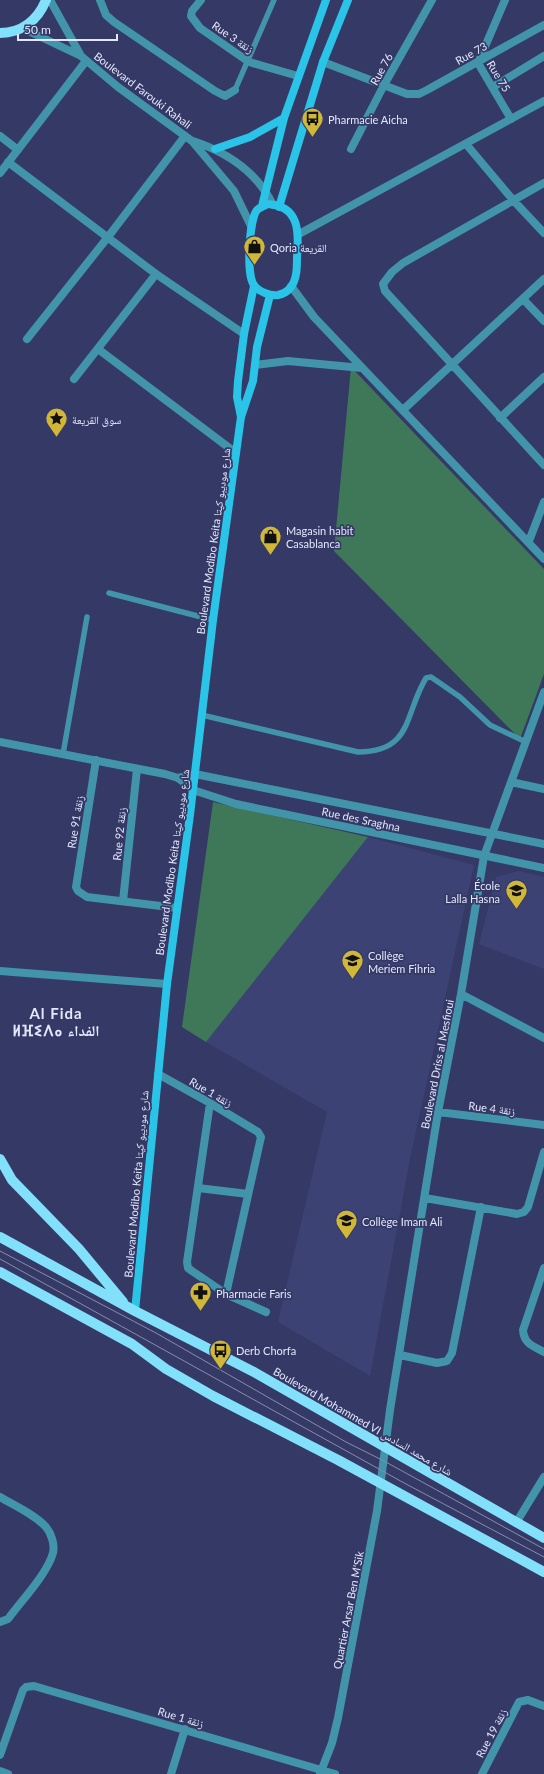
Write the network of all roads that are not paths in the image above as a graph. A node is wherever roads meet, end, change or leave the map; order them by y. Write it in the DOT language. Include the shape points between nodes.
graph roads {
  1 [pos="46,0"];
  2 [pos="50,0"];
  3 [pos="100,0"];
  4 [pos="201,0"];
  5 [pos="274,0"];
  6 [pos="326,0"];
  7 [pos="348,0"];
  8 [pos="432,0"];
  9 [pos="506,0"];
  10 [pos="544,25"];
  11 [pos="22,28"];
  12 [pos="0,33"];
  13 [pos="544,56"];
  14 [pos="84,58"];
  15 [pos="248,62"];
  16 [pos="323,62"];
  17 [pos="478,63"];
  18 [pos="298,76"];
  19 [pos="384,84"];
  20 [pos="493,87"];
  21 [pos="235,90"];
  22 [pos="544,101"];
  23 [pos="284,118"];
  24 [pos="511,119"];
  25 [pos="0,136"];
  26 [pos="188,138"];
  27 [pos="466,144"];
  28 [pos="215,148"];
  29 [pos="352,149"];
  30 [pos="18,150"];
  31 [pos="8,162"];
  32 [pos="0,173"];
  33 [pos="544,183"];
  34 [pos="266,190"];
  35 [pos="513,200"];
  36 [pos="262,206"];
  37 [pos="276,206"];
  38 [pos="251,226"];
  39 [pos="544,232"];
  40 [pos="299,234"];
  41 [pos="108,237"];
  42 [pos="156,274"];
  43 [pos="544,279"];
  44 [pos="254,286"];
  45 [pos="291,286"];
  46 [pos="270,295"];
  47 [pos="522,299"];
  48 [pos="544,321"];
  49 [pos="244,334"];
  50 [pos="27,339"];
  51 [pos="98,349"];
  52 [pos="255,365"];
  53 [pos="453,365"];
  54 [pos="362,368"];
  55 [pos="544,377"];
  56 [pos="74,379"];
  57 [pos="404,409"];
  58 [pos="241,417"];
  59 [pos="500,418"];
  60 [pos="236,453"];
  61 [pos="544,465"];
  62 [pos="544,502"];
  63 [pos="529,541"];
  64 [pos="544,559"];
  65 [pos="109,593"];
  66 [pos="88,617"];
  67 [pos="213,620"];
  68 [pos="544,692"];
  69 [pos="202,715"];
  70 [pos="0,742"];
  71 [pos="526,742"];
  72 [pos="63,754"];
  73 [pos="96,760"];
  74 [pos="137,769"];
  75 [pos="195,774"];
  76 [pos="178,778"];
  77 [pos="511,782"];
  78 [pos="544,789"];
  79 [pos="192,790"];
  80 [pos="492,833"];
  81 [pos="544,844"];
  82 [pos="484,856"];
  83 [pos="544,868"];
  84 [pos="123,901"];
  85 [pos="177,908"];
  86 [pos="0,971"];
  87 [pos="167,984"];
  88 [pos="461,994"];
  89 [pos="544,1038"];
  90 [pos="158,1074"];
  91 [pos="210,1103"];
  92 [pos="438,1112"];
  93 [pos="544,1125"];
  94 [pos="544,1152"];
  95 [pos="0,1159"];
  96 [pos="198,1188"];
  97 [pos="248,1194"];
  98 [pos="425,1198"];
  99 [pos="480,1207"];
  100 [pos="0,1237"];
  101 [pos="544,1268"];
  102 [pos="0,1272"];
  103 [pos="542,1280"];
  104 [pos="226,1294"];
  105 [pos="131,1309"];
  106 [pos="266,1312"];
  107 [pos="544,1352"];
  108 [pos="400,1355"];
  109 [pos="386,1448"];
  110 [pos="544,1477"];
  111 [pos="381,1484"];
  112 [pos="0,1497"];
  113 [pos="516,1523"];
  114 [pos="544,1538"];
  115 [pos="544,1572"];
  116 [pos="0,1622"];
  117 [pos="544,1706"];
  118 [pos="185,1729"];
  119 [pos="0,1755"];
  120 [pos="0,1771"];
  121 [pos="321,1771"];
  122 [pos="8,1774"];
  123 [pos="171,1774"];
  124 [pos="335,1774"];
  125 [pos="482,1774"];
  1 -- 11 [label="main road" via="37,16"];
  2 -- 14 [label="street, Boulevard Farouki Rahali"];
  3 -- 21 [label="street" via="106,15 114,22 215,91 225,96"];
  4 -- 15 [label="street, Rue 3 زنقة" via="192,11 191,16 195,24"];
  5 -- 15 [label="lane"];
  6 -- 18 [label="main road"];
  7 -- 16 [label="main road"];
  8 -- 19 [label="street, Rue 76"];
  9 -- 17 [label="street, Rue 75"];
  10 -- 17 [label="street, Rue 73"];
  11 -- 12 [label="main road"];
  11 -- 14 [label="street, Boulevard Farouki Rahali"];
  13 -- 20 [label="street"];
  14 -- 26 [label="street, Boulevard Farouki Rahali"];
  14 -- 30 [label="street"];
  15 -- 18 [label="street, Rue 3 زنقة"];
  15 -- 21 [label="lane"];
  16 -- 19 [label="street"];
  16 -- 37 [label="main road"];
  17 -- 19 [label="street, Rue 73" via="419,94 407,94"];
  17 -- 20 [label="street, Rue 75"];
  18 -- 23 [label="main road"];
  19 -- 29 [label="street, Rue 76"];
  20 -- 24 [label="street, Rue 75"];
  22 -- 24 [label="street"];
  23 -- 28 [label="main road" via="250,137"];
  23 -- 34 [label="main road"];
  24 -- 27 [label="street"];
  25 -- 30 [label="street"];
  26 -- 28 [label="street, Boulevard Farouki Rahali"];
  26 -- 38 [label="street, Boulevard Farouki Rahali" via="234,192"];
  26 -- 41 [label="street"];
  27 -- 35 [label="street"];
  27 -- 40 [label="street"];
  28 -- 34 [label="street, Boulevard Farouki Rahali"];
  30 -- 31 [label="street"];
  31 -- 32 [label="street"];
  31 -- 41 [label="street"];
  33 -- 35 [label="street"];
  34 -- 36 [label="main road"];
  34 -- 37 [label="street, Boulevard Farouki Rahali"];
  35 -- 39 [label="street"];
  35 -- 53 [label="street" via="403,263 383,284 385,291"];
  36 -- 37 [label="main road"];
  36 -- 38 [label="main road" via="257,210"];
  37 -- 40 [label="main road" via="291,214 297,223"];
  38 -- 44 [label="main road" via="250,267"];
  40 -- 45 [label="main road" via="296,268"];
  41 -- 42 [label="street"];
  41 -- 50 [label="street"];
  42 -- 49 [label="street"];
  42 -- 51 [label="street"];
  43 -- 47 [label="street"];
  44 -- 46 [label="main road"];
  44 -- 49 [label="main road, Boulevard Modibo Keita شارع موديبو كيتا"];
  45 -- 46 [label="main road" via="280,295"];
  45 -- 54 [label="street" via="314,317"];
  46 -- 52 [label="main road, Boulevard Modibo Keita شارع موديبو كيتا" via="258,340"];
  47 -- 48 [label="street"];
  47 -- 53 [label="street"];
  49 -- 58 [label="main road, Boulevard Modibo Keita شارع موديبو كيتا" via="237,396"];
  51 -- 56 [label="street"];
  51 -- 60 [label="street"];
  52 -- 54 [label="street" via="288,360"];
  52 -- 58 [label="main road, Boulevard Modibo Keita شارع موديبو كيتا" via="248,399"];
  53 -- 57 [label="street"];
  53 -- 59 [label="street"];
  54 -- 57 [label="street"];
  55 -- 59 [label="street"];
  57 -- 63 [label="street"];
  58 -- 60 [label="main road, Boulevard Modibo Keita شارع موديبو كيتا"];
  59 -- 61 [label="street"];
  60 -- 67 [label="main road, Boulevard Modibo Keita شارع موديبو كيتا"];
  62 -- 63 [label="street"];
  63 -- 64 [label="street"];
  65 -- 67 [label="lane"];
  66 -- 72 [label="lane"];
  67 -- 69 [label="main road, Boulevard Modibo Keita شارع موديبو كيتا"];
  68 -- 71 [label="street, Boulevard Driss al Mesfioui"];
  69 -- 71 [label="lane" via="358,752 375,752 394,743 402,734 418,692 426,678 432,677 455,693 490,725"];
  69 -- 75 [label="main road, Boulevard Modibo Keita شارع موديبو كيتا"];
  70 -- 72 [label="street, Rue des Sraghna"];
  71 -- 77 [label="street, Boulevard Driss al Mesfioui"];
  72 -- 73 [label="street, Rue des Sraghna"];
  73 -- 74 [label="street, Rue des Sraghna"];
  73 -- 84 [label="street, Rue 91 زنقة" via="76,887 86,897"];
  74 -- 76 [label="street, Rue des Sraghna"];
  74 -- 84 [label="street, Rue 92 زنقة"];
  75 -- 76 [label="street, Rue des Sraghna"];
  75 -- 79 [label="main road, Boulevard Modibo Keita شارع موديبو كيتا"];
  75 -- 80 [label="street, Rue des Sraghna"];
  76 -- 79 [label="street, Rue des Sraghna"];
  77 -- 78 [label="street"];
  77 -- 80 [label="street, Boulevard Driss al Mesfioui"];
  79 -- 82 [label="street, Rue des Sraghna" via="236,804"];
  79 -- 85 [label="main road, Boulevard Modibo Keita شارع موديبو كيتا"];
  80 -- 81 [label="street, Rue des Sraghna"];
  80 -- 82 [label="street, Boulevard Driss al Mesfioui"];
  82 -- 83 [label="street, Rue des Sraghna"];
  82 -- 88 [label="street, Boulevard Driss al Mesfioui"];
  84 -- 85 [label="street"];
  85 -- 87 [label="main road, Boulevard Modibo Keita شارع موديبو كيتا"];
  86 -- 87 [label="street"];
  87 -- 90 [label="main road, Boulevard Modibo Keita شارع موديبو كيتا"];
  88 -- 89 [label="street"];
  88 -- 92 [label="street, Boulevard Driss al Mesfioui"];
  90 -- 91 [label="street, Rue 1 زنقة"];
  90 -- 105 [label="main road, Boulevard Modibo Keita شارع موديبو كيتا"];
  91 -- 96 [label="street"];
  91 -- 97 [label="street, Rue 1 زنقة" via="260,1134 261,1141"];
  92 -- 93 [label="street, Rue 4 زنقة"];
  92 -- 98 [label="street, Boulevard Driss al Mesfioui"];
  94 -- 99 [label="street" via="528,1207 524,1212 517,1214"];
  95 -- 105 [label="main road" via="16,1186 74,1244"];
  96 -- 97 [label="street"];
  96 -- 104 [label="street" via="188,1268"];
  97 -- 104 [label="street"];
  98 -- 99 [label="street"];
  98 -- 108 [label="street, Boulevard Driss al Mesfioui"];
  99 -- 108 [label="street" via="452,1353 447,1361 437,1363"];
  100 -- 105 [label="main road, Boulevard Mohammed VI شارع محمد السادس"];
  101 -- 103 [label="street"];
  102 -- 111 [label="main road" via="132,1344 166,1369 213,1396"];
  103 -- 107 [label="street" via="523,1330 528,1343"];
  104 -- 106 [label="street"];
  105 -- 109 [label="main road, Boulevard Mohammed VI شارع محمد السادس" via="254,1372"];
  108 -- 109 [label="street, Boulevard Driss al Mesfioui"];
  109 -- 111 [label="street, Quartier Arsar Ben M'Sik"];
  109 -- 113 [label="main road, Boulevard Mohammed VI شارع محمد السادس"];
  110 -- 113 [label="street"];
  111 -- 115 [label="main road"];
  111 -- 121 [label="street, Quartier Arsar Ben M'Sik" via="354,1641 336,1724"];
  112 -- 116 [label="street" via="46,1528 52,1537 53,1552 44,1570 8,1618"];
  113 -- 114 [label="main road, Boulevard Mohammed VI شارع محمد السادس"];
  117 -- 125 [label="street, Rue 19 زنقة" via="528,1700 519,1702"];
  118 -- 119 [label="street, Rue 1 زنقة" via="34,1686 26,1687"];
  118 -- 121 [label="street, Rue 1 زنقة"];
  118 -- 123 [label="street"];
  120 -- 122 [label="street"];
  121 -- 124 [label="street, Rue 1 زنقة"];
}
